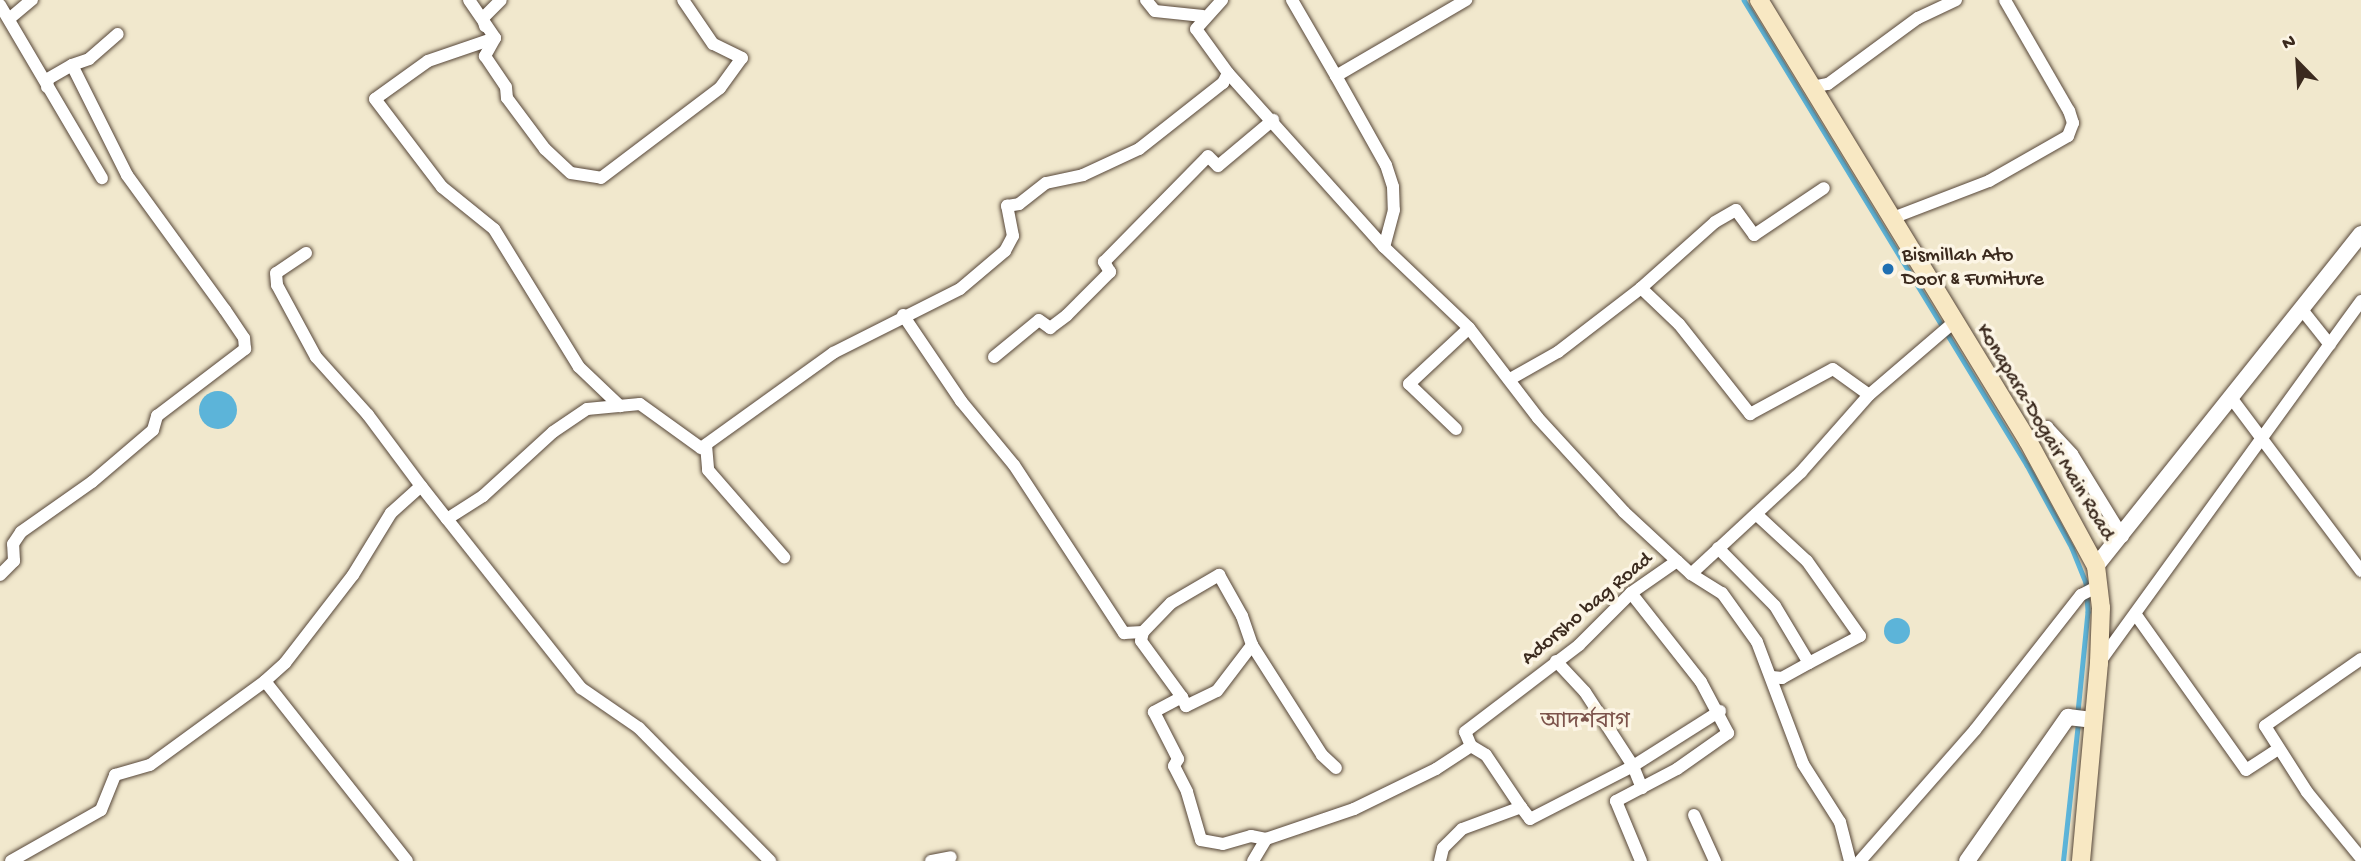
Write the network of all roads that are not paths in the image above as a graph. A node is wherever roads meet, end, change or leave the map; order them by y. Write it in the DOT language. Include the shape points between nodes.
graph roads {
  1 [pos="32,0"];
  2 [pos="469,0"];
  3 [pos="501,0"];
  4 [pos="683,0"];
  5 [pos="1146,0"];
  6 [pos="1222,0"];
  7 [pos="1292,0"];
  8 [pos="1466,0"];
  9 [pos="1759,0"];
  10 [pos="2005,0"];
  11 [pos="1950,2"];
  12 [pos="0,5"];
  13 [pos="1203,16"];
  14 [pos="9,19"];
  15 [pos="485,27"];
  16 [pos="118,34"];
  17 [pos="495,38"];
  18 [pos="72,65"];
  19 [pos="1227,73"];
  20 [pos="1336,76"];
  21 [pos="47,87"];
  22 [pos="1812,88"];
  23 [pos="1273,120"];
  24 [pos="102,178"];
  25 [pos="1824,188"];
  26 [pos="1890,219"];
  27 [pos="2361,234"];
  28 [pos="1384,247"];
  29 [pos="306,253"];
  30 [pos="1641,288"];
  31 [pos="2361,301"];
  32 [pos="2303,311"];
  33 [pos="903,315"];
  34 [pos="1950,325"];
  35 [pos="1469,327"];
  36 [pos="2330,345"];
  37 [pos="994,357"];
  38 [pos="1512,378"];
  39 [pos="1869,396"];
  40 [pos="2232,398"];
  41 [pos="620,406"];
  42 [pos="1456,429"];
  43 [pos="2264,439"];
  44 [pos="2028,442"];
  45 [pos="706,445"];
  46 [pos="421,486"];
  47 [pos="1756,514"];
  48 [pos="447,519"];
  49 [pos="2123,537"];
  50 [pos="1718,548"];
  51 [pos="784,557"];
  52 [pos="1677,561"];
  53 [pos="2095,566"];
  54 [pos="2361,571"];
  55 [pos="1691,574"];
  56 [pos="0,575"];
  57 [pos="2091,590"];
  58 [pos="1631,593"];
  59 [pos="2136,615"];
  60 [pos="1143,632"];
  61 [pos="1252,645"];
  62 [pos="2361,659"];
  63 [pos="1556,661"];
  64 [pos="1809,663"];
  65 [pos="2099,663"];
  66 [pos="1772,677"];
  67 [pos="265,681"];
  68 [pos="1182,697"];
  69 [pos="1720,711"];
  70 [pos="2088,719"];
  71 [pos="1471,746"];
  72 [pos="2278,749"];
  73 [pos="1633,766"];
  74 [pos="1336,768"];
  75 [pos="1642,788"];
  76 [pos="1521,807"];
  77 [pos="1694,815"];
  78 [pos="1266,839"];
  79 [pos="951,857"];
  80 [pos="2361,858"];
  81 [pos="11,861"];
  82 [pos="407,861"];
  83 [pos="770,861"];
  84 [pos="930,861"];
  85 [pos="1253,861"];
  86 [pos="1440,861"];
  87 [pos="1641,861"];
  88 [pos="1715,861"];
  89 [pos="1850,861"];
  90 [pos="1860,861"];
  91 [pos="1967,861"];
  92 [pos="2081,861"];
  1 -- 14 [label="street"];
  2 -- 15 [label="street"];
  3 -- 15 [label="street" via="483,18"];
  4 -- 17 [label="street" via="713,44 742,58 720,88 601,178 571,173 545,149 507,98 506,87 485,56"];
  5 -- 13 [label="street" via="1155,11"];
  6 -- 13 [label="street"];
  7 -- 20 [label="street"];
  8 -- 20 [label="street"];
  9 -- 22 [label="main road, Konapara-Dogair Main Road"];
  10 -- 26 [label="street" via="2069,111 2073,123 2068,136 1989,181"];
  11 -- 22 [label="street" via="1918,18 1828,84"];
  12 -- 14 [label="street"];
  13 -- 19 [label="street" via="1196,29"];
  14 -- 21 [label="street"];
  15 -- 17 [label="street"];
  16 -- 18 [label="street" via="89,59"];
  17 -- 41 [label="street" via="428,61 375,99 442,187 494,229 579,367"];
  18 -- 21 [label="street" via="48,79"];
  18 -- 56 [label="street" via="127,175 244,338 244,349 157,416 153,430 92,482 21,532 13,544 13,561"];
  19 -- 23 [label="street"];
  19 -- 33 [label="street" via="1223,83 1139,149 1083,174 1046,183 1019,204 1007,206 1013,236 1005,251 960,289"];
  20 -- 28 [label="street" via="1386,165 1393,187 1394,209"];
  21 -- 24 [label="street"];
  22 -- 26 [label="main road, Konapara-Dogair Main Road"];
  23 -- 28 [label="street"];
  23 -- 37 [label="street" via="1218,166 1208,156 1104,262 1110,272 1068,315 1050,328 1039,320"];
  25 -- 30 [label="street" via="1754,235 1736,210 1715,222"];
  26 -- 34 [label="main road, Konapara-Dogair Main Road"];
  27 -- 32 [label="street"];
  28 -- 35 [label="street"];
  29 -- 46 [label="street" via="276,274 277,285 316,357 368,415"];
  30 -- 38 [label="street" via="1558,352"];
  30 -- 39 [label="street" via="1679,324 1751,414 1833,369"];
  31 -- 36 [label="street"];
  32 -- 36 [label="street"];
  32 -- 40 [label="street"];
  33 -- 45 [label="street" via="833,353"];
  33 -- 60 [label="street" via="961,401 1014,465 1124,633"];
  34 -- 39 [label="street"];
  34 -- 44 [label="main road, Konapara-Dogair Main Road"];
  35 -- 38 [label="street"];
  35 -- 42 [label="street" via="1409,384"];
  36 -- 43 [label="street"];
  38 -- 52 [label="street" via="1538,418 1624,512"];
  39 -- 47 [label="street"];
  40 -- 43 [label="street"];
  40 -- 49 [label="street"];
  41 -- 45 [label="street" via="640,404 686,441 701,448"];
  41 -- 48 [label="street" via="587,409 553,432 483,496"];
  43 -- 54 [label="street"];
  43 -- 59 [label="street"];
  44 -- 49 [label="street" via="2048,427 2072,454"];
  44 -- 53 [label="main road, Konapara-Dogair Main Road"];
  45 -- 51 [label="street" via="708,470"];
  46 -- 48 [label="street"];
  46 -- 67 [label="street" via="379,526 353,575 285,663"];
  47 -- 50 [label="street"];
  47 -- 64 [label="street" via="1807,561 1860,636"];
  48 -- 83 [label="street" via="581,688 639,728"];
  49 -- 53 [label="street"];
  50 -- 55 [label="street"];
  50 -- 64 [label="street" via="1775,606"];
  52 -- 55 [label="street, Adorsho bag Road"];
  52 -- 58 [label="street, Adorsho bag Road"];
  53 -- 57 [label="main road, Konapara-Dogair Main Road"];
  55 -- 66 [label="street, Adorsho bag Road" via="1722,593 1737,611"];
  57 -- 65 [label="main road, Konapara-Dogair Main Road"];
  57 -- 90 [label="street"];
  58 -- 63 [label="street, Adorsho bag Road"];
  58 -- 69 [label="street"];
  59 -- 65 [label="street"];
  59 -- 72 [label="street" via="2246,770"];
  60 -- 61 [label="street" via="1171,603 1219,575"];
  60 -- 68 [label="street" via="1140,641"];
  61 -- 68 [label="street" via="1217,691 1186,706"];
  61 -- 74 [label="street" via="1322,755"];
  62 -- 72 [label="street" via="2266,722"];
  63 -- 71 [label="street, Adorsho bag Road" via="1465,732"];
  63 -- 73 [label="street" via="1574,677"];
  64 -- 66 [label="street" via="1782,678"];
  65 -- 70 [label="main road, Konapara-Dogair Main Road"];
  66 -- 89 [label="street, Adorsho bag Road" via="1803,764 1840,822"];
  67 -- 81 [label="street" via="150,765 115,775 101,810"];
  67 -- 82 [label="street"];
  68 -- 78 [label="street" via="1153,712 1178,759 1174,766 1201,841 1223,844 1251,836"];
  69 -- 73 [label="street"];
  69 -- 75 [label="street" via="1727,726 1725,739"];
  70 -- 91 [label="street" via="2068,717"];
  70 -- 92 [label="main road, Konapara-Dogair Main Road"];
  71 -- 76 [label="street" via="1486,755"];
  71 -- 78 [label="street" via="1436,769 1354,809"];
  72 -- 80 [label="street"];
  73 -- 75 [label="street"];
  73 -- 76 [label="street" via="1531,819"];
  75 -- 87 [label="street" via="1616,804"];
  76 -- 86 [label="street" via="1462,829 1443,848"];
  77 -- 88 [label="street"];
  78 -- 85 [label="street"];
  79 -- 84 [label="street"];
}
